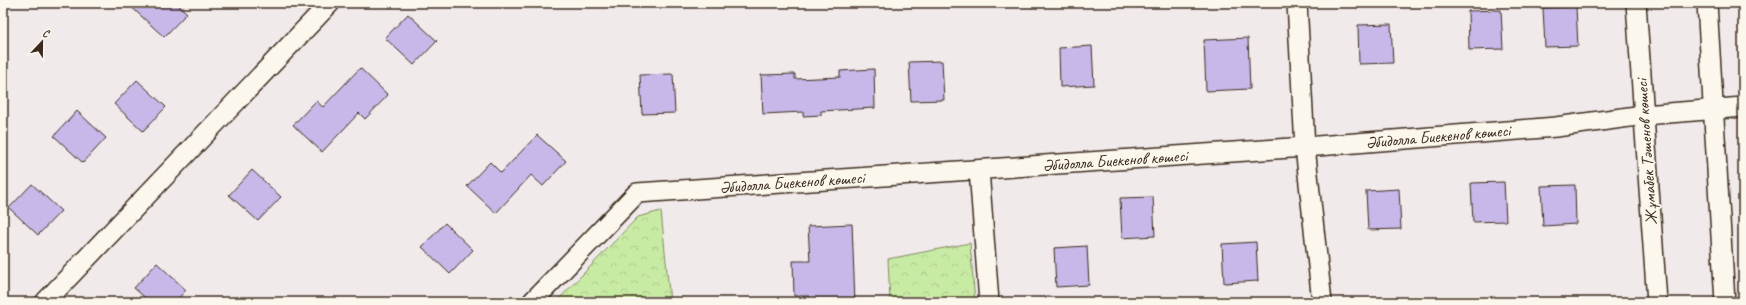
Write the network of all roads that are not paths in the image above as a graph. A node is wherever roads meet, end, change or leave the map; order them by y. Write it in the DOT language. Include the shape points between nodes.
graph roads {
  1 [pos="330,3"];
  2 [pos="1297,3"];
  3 [pos="1636,3"];
  4 [pos="1707,3"];
  5 [pos="1743,107"];
  6 [pos="1714,109"];
  7 [pos="1644,115"];
  8 [pos="1305,147"];
  9 [pos="979,170"];
  10 [pos="45,302"];
  11 [pos="532,302"];
  12 [pos="989,302"];
  13 [pos="1322,302"];
  14 [pos="1657,302"];
  15 [pos="1725,302"];
  1 -- 10 [label="street"];
  2 -- 8 [label="street"];
  3 -- 7 [label="street, Жұмабек Тәшенов көшесі"];
  4 -- 6 [label="street"];
  5 -- 6 [label="street, Әбидолла Биекенов көшесі"];
  6 -- 7 [label="street, Әбидолла Биекенов көшесі"];
  6 -- 15 [label="street"];
  7 -- 8 [label="street, Әбидолла Биекенов көшесі" via="1556,127"];
  7 -- 14 [label="street, Жұмабек Тәшенов көшесі"];
  8 -- 9 [label="street, Әбидолла Биекенов көшесі"];
  8 -- 13 [label="street"];
  9 -- 11 [label="street, Әбидолла Биекенов көшесі" via="637,193"];
  9 -- 12 [label="street"];
}
